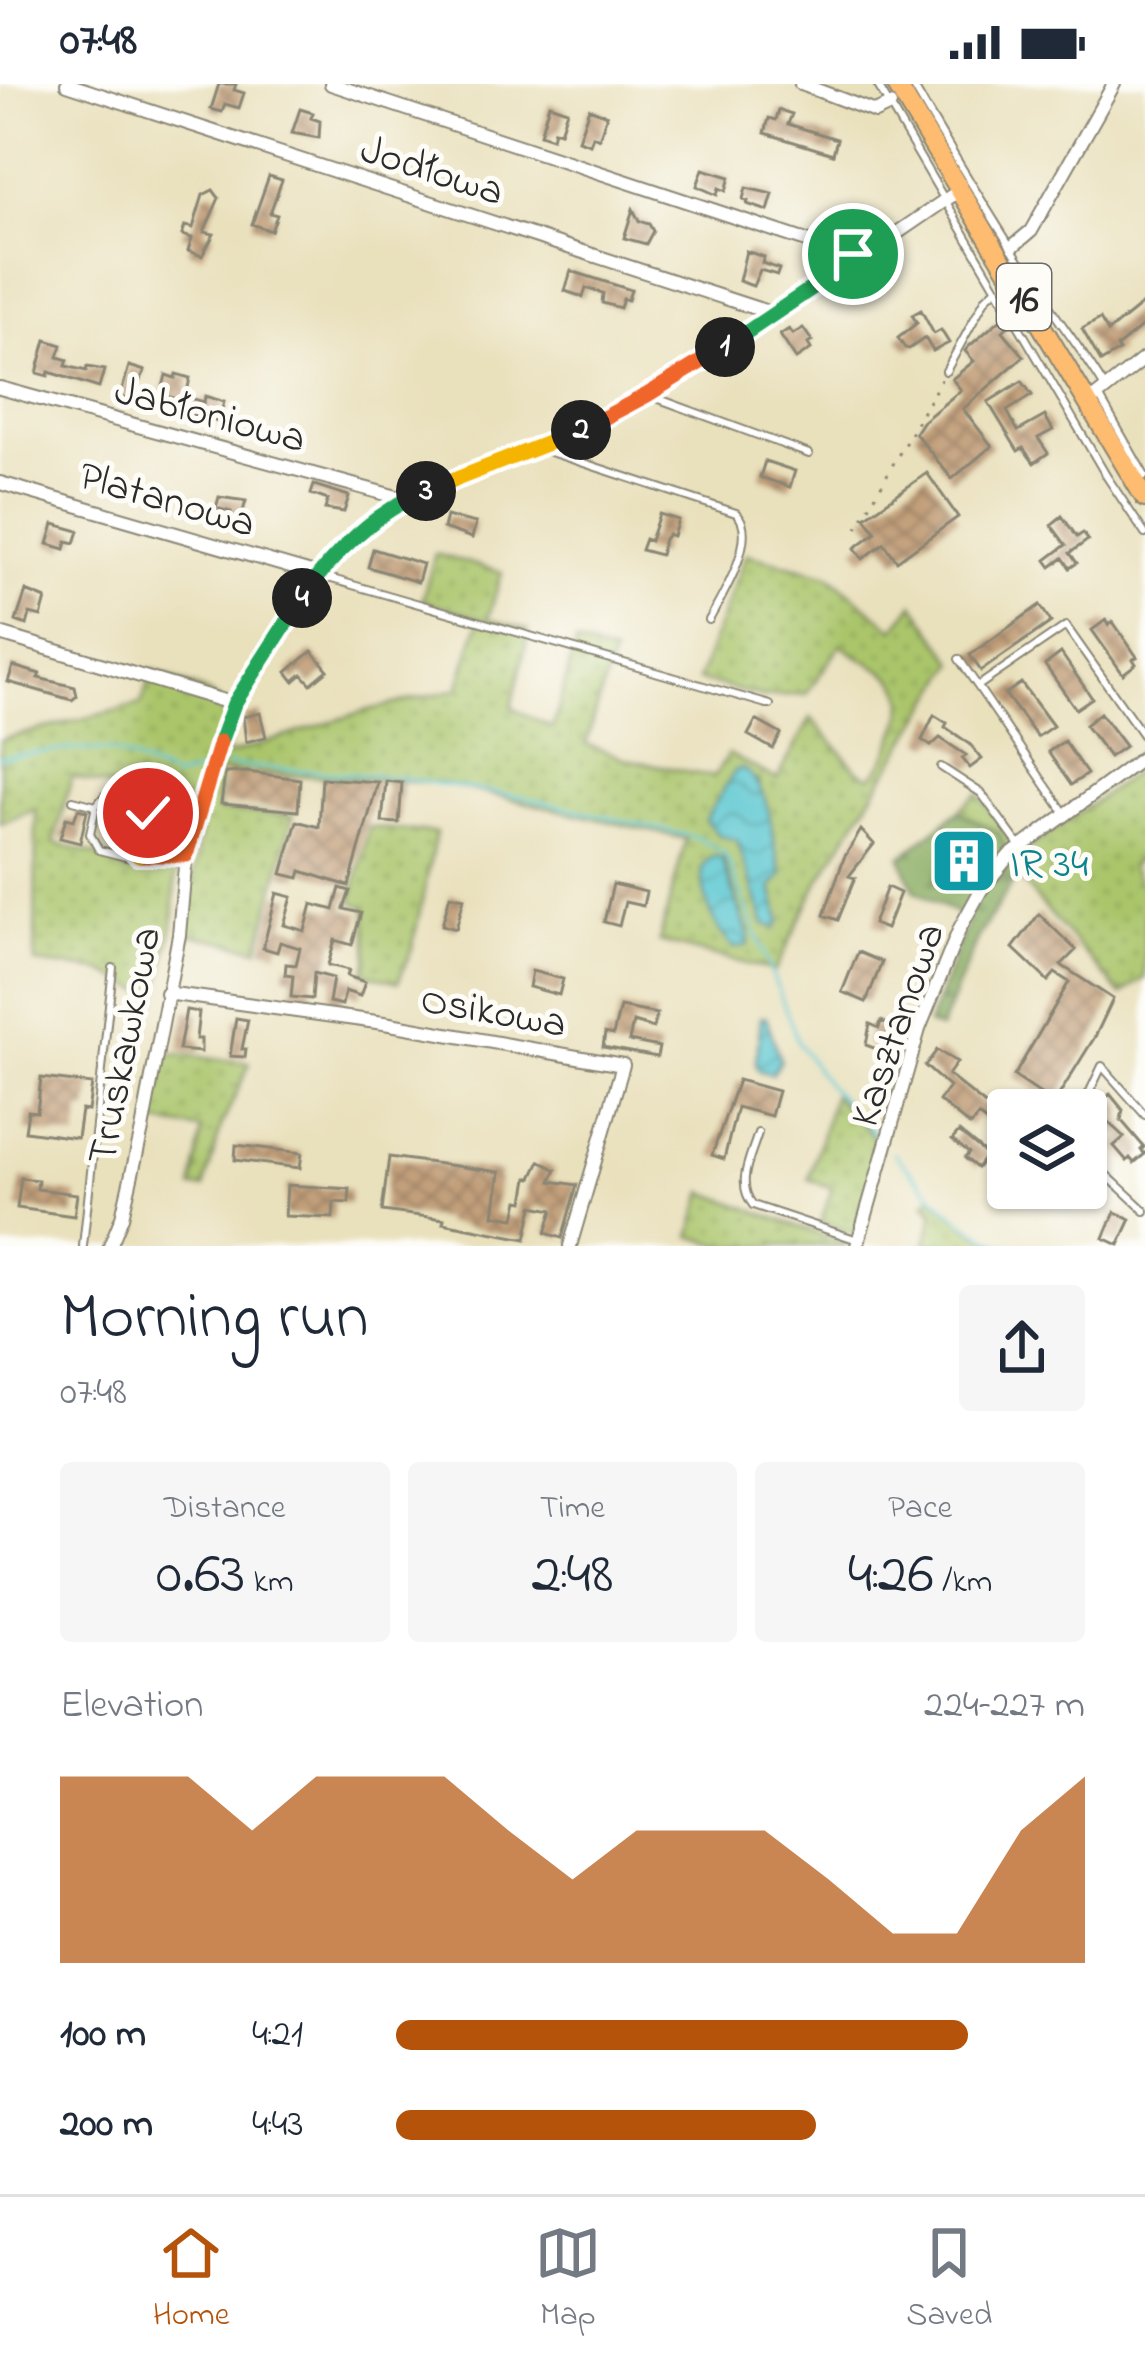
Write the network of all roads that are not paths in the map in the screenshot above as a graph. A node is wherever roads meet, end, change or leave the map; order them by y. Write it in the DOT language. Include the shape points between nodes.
graph roads {
  1 [pos="68,84"];
  2 [pos="331,84"];
  3 [pos="801,84"];
  4 [pos="877,84"];
  5 [pos="896,84"];
  6 [pos="912,84"];
  7 [pos="1114,84"];
  8 [pos="890,105"];
  9 [pos="953,195"];
  10 [pos="1013,246"];
  11 [pos="858,257"];
  12 [pos="998,288"];
  13 [pos="777,315"];
  14 [pos="1145,358"];
  15 [pos="946,371"];
  16 [pos="0,388"];
  17 [pos="647,395"];
  18 [pos="1098,397"];
  19 [pos="537,448"];
  20 [pos="809,454"];
  21 [pos="1145,476"];
  22 [pos="0,483"];
  23 [pos="1145,499"];
  24 [pos="404,500"];
  25 [pos="1145,534"];
  26 [pos="318,575"];
  27 [pos="709,620"];
  28 [pos="0,634"];
  29 [pos="959,659"];
  30 [pos="978,686"];
  31 [pos="234,704"];
  32 [pos="770,705"];
  33 [pos="1145,738"];
  34 [pos="1145,756"];
  35 [pos="941,766"];
  36 [pos="73,800"];
  37 [pos="96,806"];
  38 [pos="1066,815"];
  39 [pos="1021,848"];
  40 [pos="186,855"];
  41 [pos="138,856"];
  42 [pos="113,968"];
  43 [pos="166,993"];
  44 [pos="1091,1089"];
  45 [pos="1145,1115"];
  46 [pos="758,1133"];
  47 [pos="1107,1176"];
  48 [pos="1145,1211"];
  49 [pos="858,1243"];
  50 [pos="83,1246"];
  51 [pos="110,1246"];
  52 [pos="570,1246"];
  1 -- 13 [label="street, Jodłowa"];
  2 -- 11 [label="street"];
  3 -- 8 [label="street" via="875,112"];
  4 -- 8 [label="lane"];
  5 -- 9 [label="main road, 16"];
  6 -- 10 [label="lane"];
  7 -- 10 [label="street" via="1031,231"];
  8 -- 9 [label="lane"];
  9 -- 11 [label="street, Truskawkowa"];
  9 -- 12 [label="lane"];
  9 -- 18 [label="main road, 16"];
  10 -- 18 [label="lane"];
  11 -- 13 [label="street, Truskawkowa"];
  12 -- 15 [label="lane"];
  12 -- 25 [label="lane"];
  13 -- 17 [label="street, Truskawkowa"];
  14 -- 18 [label="street"];
  16 -- 24 [label="street, Jabłoniowa"];
  17 -- 19 [label="street, Truskawkowa"];
  17 -- 20 [label="lane"];
  18 -- 21 [label="lane"];
  18 -- 23 [label="main road, 16"];
  19 -- 24 [label="street, Truskawkowa"];
  19 -- 27 [label="lane" via="744,520 737,562"];
  22 -- 26 [label="street, Platanowa"];
  24 -- 26 [label="street, Truskawkowa"];
  26 -- 31 [label="street, Truskawkowa"];
  26 -- 32 [label="lane"];
  28 -- 31 [label="street"];
  29 -- 30 [label="lane"];
  30 -- 33 [label="lane" via="1066,626"];
  30 -- 38 [label="lane"];
  31 -- 40 [label="street, Truskawkowa"];
  34 -- 38 [label="street, Kasztanowa"];
  35 -- 39 [label="lane" via="981,793"];
  36 -- 37 [label="lane"];
  37 -- 41 [label="lane" via="93,845"];
  37 -- 41 [label="lane" via="110,795 143,804 148,818"];
  38 -- 39 [label="street, Kasztanowa"];
  39 -- 49 [label="street, Kasztanowa" via="981,890 927,1009"];
  40 -- 41 [label="lane"];
  40 -- 43 [label="street, Truskawkowa"];
  42 -- 50 [label="lane"];
  43 -- 51 [label="street, Truskawkowa" via="142,1130"];
  43 -- 52 [label="street, Osikowa" via="623,1065"];
  44 -- 45 [label="lane" via="1102,1066"];
  46 -- 49 [label="lane" via="743,1183 753,1205"];
  47 -- 48 [label="lane"];
}
